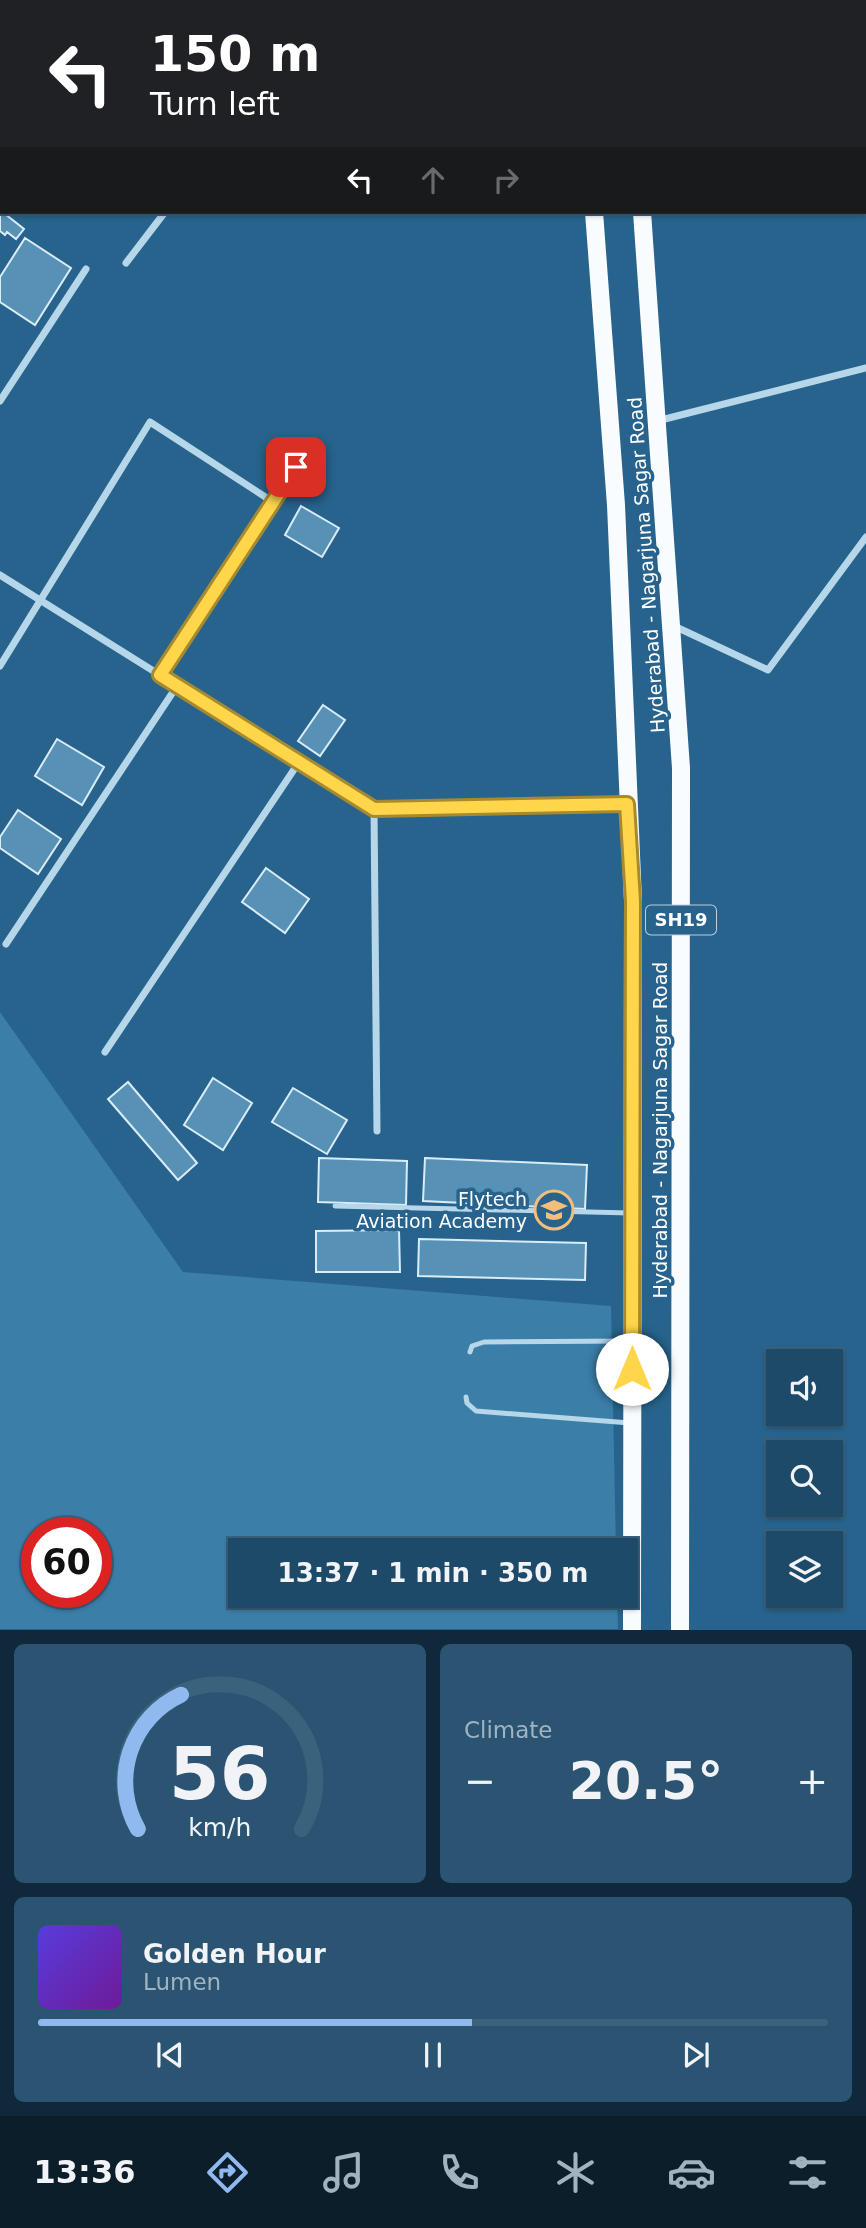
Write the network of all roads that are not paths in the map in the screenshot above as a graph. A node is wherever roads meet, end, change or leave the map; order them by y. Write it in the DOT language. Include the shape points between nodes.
graph roads {
  1 [pos="163,214"];
  2 [pos="594,214"];
  3 [pos="642,214"];
  4 [pos="126,263"];
  5 [pos="86,268"];
  6 [pos="866,368"];
  7 [pos="0,401"];
  8 [pos="657,421"];
  9 [pos="308,449"];
  10 [pos="273,502"];
  11 [pos="866,537"];
  12 [pos="0,575"];
  13 [pos="41,601"];
  14 [pos="672,625"];
  15 [pos="0,666"];
  16 [pos="160,675"];
  17 [pos="177,686"];
  18 [pos="299,762"];
  19 [pos="627,804"];
  20 [pos="374,809"];
  21 [pos="6,944"];
  22 [pos="105,1052"];
  23 [pos="377,1131"];
  24 [pos="335,1206"];
  25 [pos="633,1213"];
  26 [pos="632,1341"];
  27 [pos="470,1352"];
  28 [pos="466,1397"];
  29 [pos="633,1423"];
  30 [pos="632,1629"];
  31 [pos="680,1629"];
  1 -- 4 [label="street"];
  2 -- 19 [label="main road, Hyderabad - Nagarjuna Sagar Road / SH19" via="616,505"];
  3 -- 8 [label="main road, Hyderabad - Nagarjuna Sagar Road / SH19"];
  5 -- 7 [label="street"];
  6 -- 8 [label="street"];
  8 -- 14 [label="main road, Hyderabad - Nagarjuna Sagar Road / SH19"];
  9 -- 10 [label="street"];
  10 -- 13 [label="street" via="149,422"];
  10 -- 16 [label="street"];
  11 -- 14 [label="street" via="768,670"];
  12 -- 13 [label="street"];
  13 -- 15 [label="street"];
  13 -- 16 [label="street"];
  14 -- 31 [label="main road, Hyderabad - Nagarjuna Sagar Road / SH19" via="681,768"];
  16 -- 17 [label="street"];
  17 -- 18 [label="street"];
  17 -- 21 [label="street"];
  18 -- 20 [label="street"];
  18 -- 22 [label="street"];
  19 -- 20 [label="street"];
  19 -- 25 [label="main road, Hyderabad - Nagarjuna Sagar Road / SH19" via="633,901"];
  20 -- 23 [label="street"];
  24 -- 25 [label="lane"];
  25 -- 26 [label="main road, Hyderabad - Nagarjuna Sagar Road / SH19"];
  26 -- 27 [label="lane" via="484,1342 472,1346"];
  26 -- 29 [label="main road, Hyderabad - Nagarjuna Sagar Road / SH19"];
  28 -- 29 [label="lane" via="476,1411"];
  29 -- 30 [label="main road, Hyderabad - Nagarjuna Sagar Road / SH19"];
}
